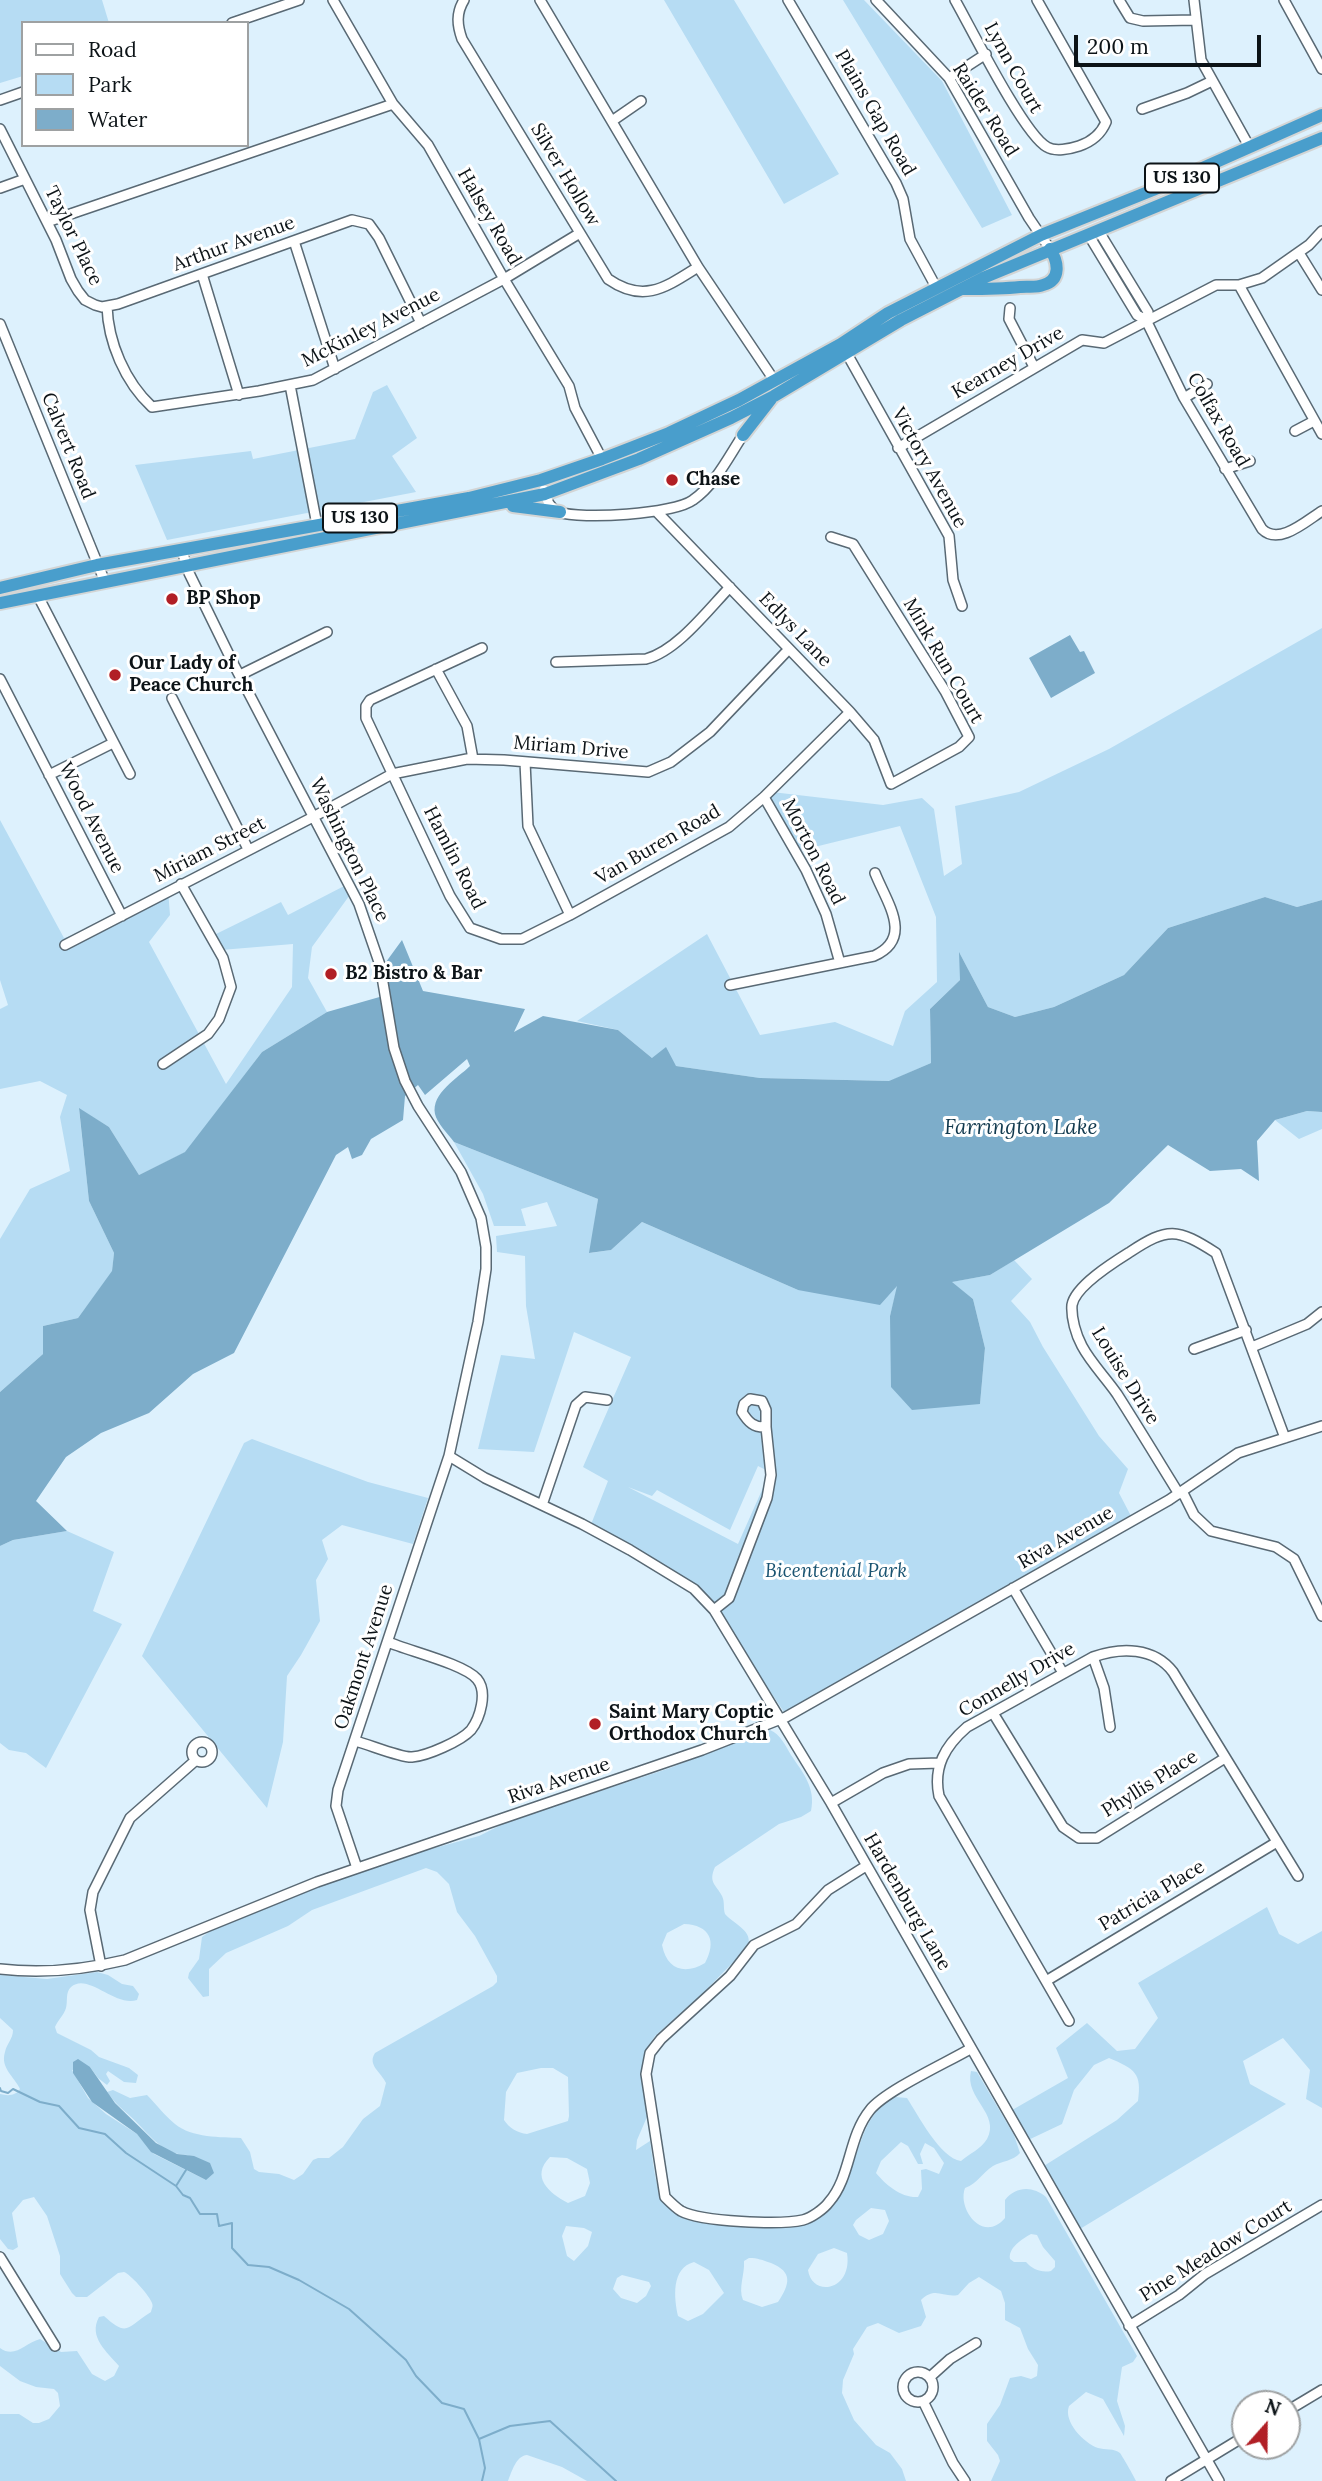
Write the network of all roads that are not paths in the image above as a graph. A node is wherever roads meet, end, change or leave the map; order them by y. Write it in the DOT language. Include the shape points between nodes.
graph roads {
  1 [pos="299,0"];
  2 [pos="333,0"];
  3 [pos="464,0"];
  4 [pos="540,0"];
  5 [pos="788,0"];
  6 [pos="876,0"];
  7 [pos="955,0"];
  8 [pos="1037,0"];
  9 [pos="1119,0"];
  10 [pos="1194,0"];
  11 [pos="1284,0"];
  12 [pos="1195,20"];
  13 [pos="238,21"];
  14 [pos="986,54"];
  15 [pos="1322,69"];
  16 [pos="949,78"];
  17 [pos="1212,81"];
  18 [pos="21,93"];
  19 [pos="0,100"];
  20 [pos="641,101"];
  21 [pos="393,104"];
  22 [pos="1142,109"];
  23 [pos="1322,115"];
  24 [pos="612,121"];
  25 [pos="0,129"];
  26 [pos="1322,138"];
  27 [pos="1250,148"];
  28 [pos="25,179"];
  29 [pos="0,188"];
  30 [pos="47,222"];
  31 [pos="1322,231"];
  32 [pos="1093,232"];
  33 [pos="580,233"];
  34 [pos="1041,235"];
  35 [pos="294,241"];
  36 [pos="1051,248"];
  37 [pos="1299,253"];
  38 [pos="698,267"];
  39 [pos="202,274"];
  40 [pos="504,279"];
  41 [pos="1239,285"];
  42 [pos="936,287"];
  43 [pos="960,289"];
  44 [pos="1322,290"];
  45 [pos="107,306"];
  46 [pos="1010,308"];
  47 [pos="1146,320"];
  48 [pos="421,323"];
  49 [pos="0,324"];
  50 [pos="844,348"];
  51 [pos="1034,367"];
  52 [pos="335,369"];
  53 [pos="774,380"];
  54 [pos="1207,384"];
  55 [pos="290,385"];
  56 [pos="239,395"];
  57 [pos="774,396"];
  58 [pos="1184,398"];
  59 [pos="164,406"];
  60 [pos="731,418"];
  61 [pos="1314,421"];
  62 [pos="1295,431"];
  63 [pos="1322,434"];
  64 [pos="743,435"];
  65 [pos="898,447"];
  66 [pos="602,459"];
  67 [pos="1250,461"];
  68 [pos="1225,469"];
  69 [pos="540,481"];
  70 [pos="545,494"];
  71 [pos="499,505"];
  72 [pos="656,511"];
  73 [pos="1322,511"];
  74 [pos="561,512"];
  75 [pos="317,525"];
  76 [pos="831,537"];
  77 [pos="182,551"];
  78 [pos="97,565"];
  79 [pos="187,565"];
  80 [pos="105,582"];
  81 [pos="0,587"];
  82 [pos="730,587"];
  83 [pos="38,596"];
  84 [pos="0,603"];
  85 [pos="962,606"];
  86 [pos="327,632"];
  87 [pos="482,649"];
  88 [pos="788,650"];
  89 [pos="556,662"];
  90 [pos="436,669"];
  91 [pos="240,675"];
  92 [pos="0,679"];
  93 [pos="172,698"];
  94 [pos="850,712"];
  95 [pos="113,743"];
  96 [pos="473,759"];
  97 [pos="526,762"];
  98 [pos="130,774"];
  99 [pos="393,774"];
  100 [pos="49,775"];
  101 [pos="891,784"];
  102 [pos="764,797"];
  103 [pos="315,816"];
  104 [pos="248,849"];
  105 [pos="875,873"];
  106 [pos="181,884"];
  107 [pos="570,915"];
  108 [pos="122,916"];
  109 [pos="65,945"];
  110 [pos="840,963"];
  111 [pos="730,985"];
  112 [pos="163,1064"];
  113 [pos="1322,1312"];
  114 [pos="1245,1330"];
  115 [pos="1252,1347"];
  116 [pos="1194,1349"];
  117 [pos="607,1400"];
  118 [pos="1322,1426"];
  119 [pos="766,1427"];
  120 [pos="1285,1438"];
  121 [pos="449,1456"];
  122 [pos="1181,1492"];
  123 [pos="542,1505"];
  124 [pos="1013,1588"];
  125 [pos="714,1610"];
  126 [pos="1322,1616"];
  127 [pos="388,1642"];
  128 [pos="1093,1657"];
  129 [pos="1063,1673"];
  130 [pos="993,1713"];
  131 [pos="779,1719"];
  132 [pos="1110,1727"];
  133 [pos="355,1741"];
  134 [pos="1225,1758"];
  135 [pos="196,1760"];
  136 [pos="939,1763"];
  137 [pos="831,1803"];
  138 [pos="1277,1842"];
  139 [pos="866,1866"];
  140 [pos="358,1868"];
  141 [pos="1297,1876"];
  142 [pos="101,1966"];
  143 [pos="0,1969"];
  144 [pos="1046,1981"];
  145 [pos="1069,2021"];
  146 [pos="970,2049"];
  147 [pos="1322,2205"];
  148 [pos="0,2257"];
  149 [pos="1129,2326"];
  150 [pos="976,2343"];
  151 [pos="55,2346"];
  152 [pos="930,2377"];
  153 [pos="1322,2390"];
  154 [pos="923,2401"];
  155 [pos="1301,2402"];
  156 [pos="1231,2445"];
  157 [pos="1206,2460"];
  158 [pos="965,2481"];
  159 [pos="1171,2481"];
  160 [pos="1219,2481"];
  1 -- 13 [label="street"];
  2 -- 21 [label="street, Halsey Road"];
  3 -- 33 [label="street, Silver Hollow" via="457,26 461,39"];
  4 -- 24 [label="street"];
  5 -- 42 [label="street, Plains Gap Road" via="896,183 904,199 910,239"];
  6 -- 16 [label="street, Raider Road"];
  7 -- 14 [label="street, Lynn Court"];
  8 -- 14 [label="street, Lynn Court" via="1106,122 1102,132 1081,145 1047,148 1029,131"];
  9 -- 12 [label="street" via="1130,18"];
  10 -- 12 [label="street"];
  11 -- 15 [label="street"];
  12 -- 17 [label="street" via="1200,60"];
  14 -- 16 [label="street"];
  16 -- 34 [label="street, Raider Road"];
  17 -- 22 [label="street"];
  17 -- 27 [label="street"];
  18 -- 19 [label="street"];
  20 -- 24 [label="street"];
  21 -- 30 [label="street"];
  21 -- 40 [label="street, Halsey Road" via="428,145"];
  23 -- 27 [label="highway, US 130"];
  24 -- 38 [label="street"];
  25 -- 28 [label="street, Taylor Place"];
  26 -- 32 [label="highway, US 130"];
  27 -- 34 [label="highway, US 130"];
  28 -- 29 [label="street"];
  28 -- 30 [label="street, Taylor Place"];
  30 -- 45 [label="street, Taylor Place" via="78,291 89,303"];
  31 -- 37 [label="street, Kearney Drive"];
  32 -- 36 [label="highway, US 130"];
  32 -- 47 [label="street, Colfax Road" via="1137,316"];
  33 -- 38 [label="street, Silver Hollow" via="608,279 633,292 666,287"];
  33 -- 40 [label="street, McKinley Avenue"];
  34 -- 36 [label="street, Raider Road"];
  34 -- 42 [label="highway, US 130"];
  35 -- 39 [label="street, Arthur Avenue"];
  35 -- 48 [label="street, Arthur Avenue" via="352,220 369,224"];
  35 -- 52 [label="street"];
  36 -- 43 [label="highway, US 130"];
  36 -- 43 [label="highway" via="1058,268 1045,285"];
  37 -- 41 [label="street, Kearney Drive" via="1262,278"];
  37 -- 44 [label="street"];
  38 -- 53 [label="street"];
  39 -- 45 [label="street, Arthur Avenue"];
  39 -- 56 [label="street"];
  40 -- 48 [label="street, McKinley Avenue"];
  40 -- 66 [label="street, Halsey Road" via="569,386 575,408"];
  41 -- 47 [label="street, Kearney Drive" via="1216,285"];
  41 -- 61 [label="street"];
  42 -- 50 [label="highway, US 130" via="888,313"];
  43 -- 50 [label="highway, US 130"];
  45 -- 59 [label="street, Taylor Place" via="110,338 140,396 152,407"];
  46 -- 51 [label="street" via="1009,319"];
  47 -- 51 [label="street, Kearney Drive" via="1104,343 1082,340"];
  47 -- 58 [label="street, Colfax Road"];
  48 -- 52 [label="street, McKinley Avenue"];
  49 -- 78 [label="street, Calvert Road"];
  50 -- 53 [label="highway, US 130"];
  50 -- 57 [label="highway, US 130"];
  50 -- 65 [label="street, Victory Avenue"];
  51 -- 65 [label="street, Kearney Drive"];
  52 -- 55 [label="street, McKinley Avenue"];
  53 -- 66 [label="highway, US 130" via="669,433"];
  54 -- 58 [label="street"];
  55 -- 56 [label="street, McKinley Avenue"];
  55 -- 75 [label="street"];
  56 -- 59 [label="street, McKinley Avenue"];
  57 -- 60 [label="highway, US 130"];
  57 -- 64 [label="highway"];
  58 -- 68 [label="street, Colfax Road"];
  60 -- 64 [label="highway" via="741,422"];
  60 -- 70 [label="highway, US 130"];
  61 -- 62 [label="street"];
  61 -- 63 [label="street"];
  64 -- 72 [label="street" via="695,499 681,507"];
  65 -- 85 [label="street, Victory Avenue" via="949,536 953,580"];
  66 -- 69 [label="highway, US 130"];
  67 -- 68 [label="street"];
  68 -- 73 [label="street, Colfax Road" via="1267,534 1285,534"];
  69 -- 70 [label="street"];
  69 -- 75 [label="highway, US 130"];
  70 -- 71 [label="highway, US 130"];
  70 -- 74 [label="street" via="550,506"];
  71 -- 74 [label="highway"];
  71 -- 79 [label="highway, US 130"];
  72 -- 74 [label="street"];
  72 -- 82 [label="street, Edlys Lane"];
  75 -- 77 [label="highway, US 130"];
  76 -- 101 [label="street, Mink Run Court" via="853,544 969,737"];
  77 -- 78 [label="highway, US 130"];
  77 -- 79 [label="street, Washington Place"];
  78 -- 80 [label="street, Calvert Road"];
  78 -- 81 [label="highway, US 130"];
  79 -- 80 [label="highway, US 130"];
  79 -- 91 [label="street, Washington Place"];
  80 -- 83 [label="highway, US 130"];
  82 -- 88 [label="street, Edlys Lane"];
  82 -- 89 [label="street" via="656,656"];
  83 -- 84 [label="highway, US 130"];
  83 -- 95 [label="street"];
  86 -- 91 [label="street"];
  87 -- 90 [label="street"];
  88 -- 94 [label="street, Edlys Lane"];
  88 -- 97 [label="street, Miriam Drive" via="710,732 671,762 648,772"];
  90 -- 96 [label="street" via="467,726"];
  90 -- 99 [label="street, Hamlin Road" via="370,700 366,707 366,718"];
  91 -- 103 [label="street, Washington Place"];
  92 -- 100 [label="street, Wood Avenue"];
  93 -- 104 [label="street"];
  94 -- 101 [label="street, Edlys Lane" via="874,740"];
  94 -- 102 [label="street, Van Buren Road"];
  95 -- 98 [label="street"];
  95 -- 100 [label="street"];
  96 -- 97 [label="street, Miriam Drive"];
  96 -- 99 [label="street, Miriam Drive"];
  97 -- 107 [label="street" via="528,826"];
  99 -- 103 [label="street, Miriam Drive"];
  99 -- 107 [label="street, Hamlin Road" via="450,896 470,928 500,939 522,939"];
  100 -- 108 [label="street, Wood Avenue"];
  102 -- 107 [label="street, Van Buren Road" via="729,827"];
  102 -- 110 [label="street, Morton Road" via="806,870 826,914"];
  103 -- 104 [label="street, Miriam Street"];
  103 -- 121 [label="street, Washington Place" via="359,904 380,965 394,1048 405,1081 461,1172 481,1218 486,1269"];
  104 -- 106 [label="street, Miriam Street"];
  105 -- 110 [label="street" via="897,927 895,937 888,950"];
  106 -- 108 [label="street, Miriam Street"];
  106 -- 112 [label="street" via="223,958 231,988 208,1034"];
  108 -- 109 [label="street"];
  110 -- 111 [label="street"];
  113 -- 115 [label="street" via="1307,1324"];
  114 -- 115 [label="street, Louise Drive"];
  114 -- 116 [label="street"];
  114 -- 122 [label="street, Louise Drive" via="1216,1253 1179,1234 1153,1237 1126,1254 1078,1291 1072,1304 1083,1348"];
  115 -- 120 [label="street, Louise Drive"];
  117 -- 123 [label="street" via="585,1397 576,1405"];
  118 -- 120 [label="street, Riva Avenue"];
  119 -- 125 [label="street" via="771,1475 767,1498 729,1598"];
  120 -- 122 [label="street, Riva Avenue" via="1238,1453"];
  121 -- 123 [label="street, Hardenburg Lane"];
  121 -- 127 [label="street, Oakmont Avenue"];
  122 -- 124 [label="street, Riva Avenue"];
  122 -- 126 [label="street, Louise Drive" via="1211,1531 1276,1547 1294,1559"];
  123 -- 125 [label="street, Hardenburg Lane" via="677,1578"];
  124 -- 129 [label="street"];
  124 -- 131 [label="street, Riva Avenue"];
  125 -- 131 [label="street, Hardenburg Lane"];
  127 -- 133 [label="street, Oakmont Avenue"];
  127 -- 133 [label="street" via="477,1678 482,1688 480,1709 470,1731 443,1748 411,1757"];
  128 -- 129 [label="street, Connelly Drive"];
  128 -- 132 [label="street"];
  128 -- 134 [label="street, Connelly Drive" via="1123,1651 1151,1654 1165,1662"];
  129 -- 130 [label="street, Connelly Drive"];
  130 -- 134 [label="street, Phyllis Place" via="1063,1827 1079,1838 1097,1838"];
  130 -- 136 [label="street, Connelly Drive" via="954,1738"];
  131 -- 137 [label="street, Hardenburg Lane"];
  131 -- 140 [label="street, Riva Avenue" via="702,1750"];
  133 -- 140 [label="street, Oakmont Avenue" via="336,1806"];
  134 -- 138 [label="street, Connelly Drive"];
  135 -- 142 [label="street" via="130,1818 93,1892 90,1910"];
  136 -- 137 [label="street" via="909,1764 883,1773"];
  136 -- 144 [label="street" via="939,1796"];
  137 -- 139 [label="street, Hardenburg Lane"];
  138 -- 141 [label="street, Connelly Drive"];
  138 -- 144 [label="street, Patricia Place"];
  139 -- 146 [label="street, Hardenburg Lane"];
  139 -- 146 [label="street" via="828,1890 796,1924 754,1945 730,1976 650,2053 646,2074 665,2197 682,2212 703,2217 785,2223 806,2219 828,2205 837,2192 856,2135 870,2110"];
  140 -- 142 [label="street, Riva Avenue"];
  142 -- 143 [label="street, Riva Avenue" via="49,1972"];
  144 -- 145 [label="street"];
  146 -- 149 [label="street, Hardenburg Lane"];
  147 -- 149 [label="street, Pine Meadow Court" via="1205,2274"];
  148 -- 151 [label="street"];
  149 -- 157 [label="street, Hardenburg Lane"];
  150 -- 152 [label="street"];
  152 -- 154 [label="street" via="932,2392"];
  152 -- 154 [label="street" via="916,2371 904,2380 907,2398"];
  153 -- 155 [label="street"];
  154 -- 158 [label="street"];
  156 -- 157 [label="street"];
  157 -- 159 [label="street"];
  157 -- 160 [label="street, Hardenburg Lane"];
}
